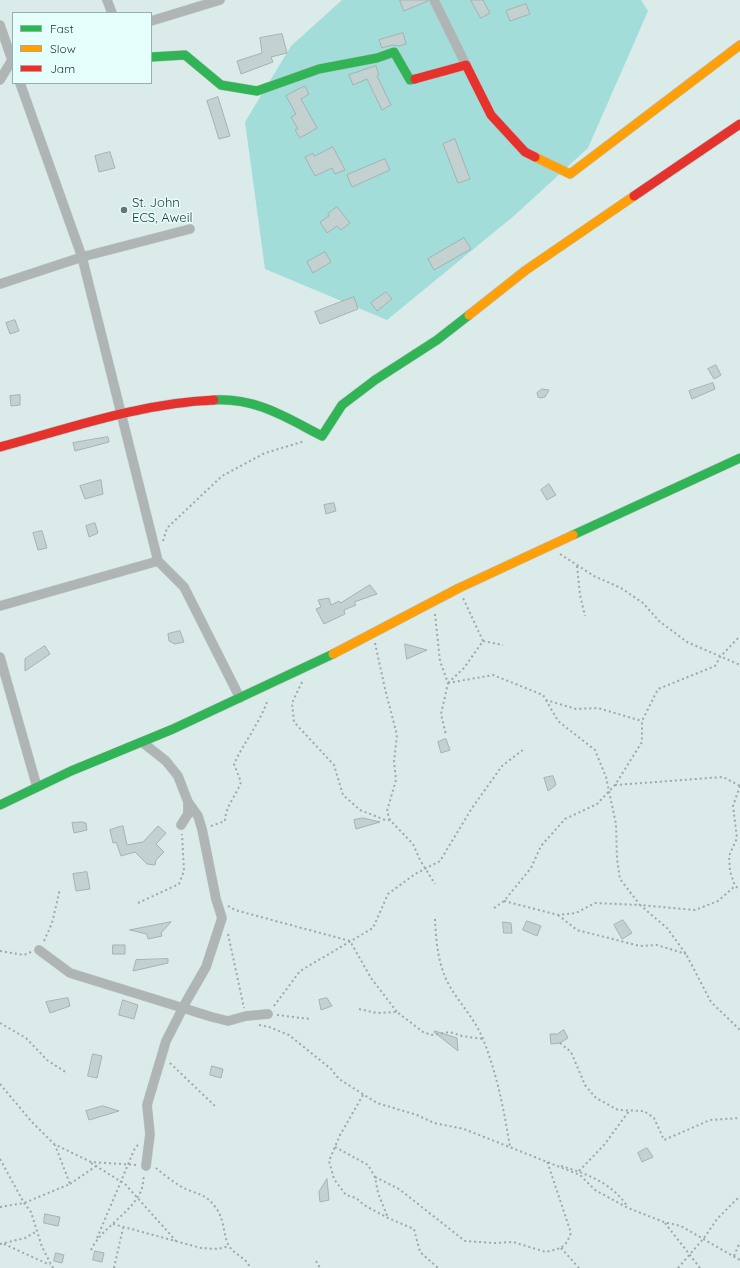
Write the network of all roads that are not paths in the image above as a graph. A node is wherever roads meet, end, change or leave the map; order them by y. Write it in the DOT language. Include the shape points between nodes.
graph roads {
  1 [pos="107,0"];
  2 [pos="220,0"];
  3 [pos="434,0"];
  4 [pos="112,12"];
  5 [pos="152,20"];
  6 [pos="0,25"];
  7 [pos="740,45"];
  8 [pos="152,57"];
  9 [pos="12,62"];
  10 [pos="466,65"];
  11 [pos="0,80"];
  12 [pos="20,84"];
  13 [pos="740,124"];
  14 [pos="190,229"];
  15 [pos="82,257"];
  16 [pos="0,284"];
  17 [pos="121,414"];
  18 [pos="0,447"];
  19 [pos="740,458"];
  20 [pos="158,561"];
  21 [pos="0,606"];
  22 [pos="0,656"];
  23 [pos="240,698"];
  24 [pos="142,742"];
  25 [pos="37,787"];
  26 [pos="188,802"];
  27 [pos="0,805"];
  28 [pos="181,825"];
  29 [pos="40,950"];
  30 [pos="184,1008"];
  31 [pos="268,1014"];
  32 [pos="147,1163"];
  1 -- 4 [label="street"];
  2 -- 5 [label="street"];
  3 -- 10 [label="street"];
  6 -- 9 [label="street"];
  7 -- 10 [label="street" via="570,174 526,152 491,115"];
  8 -- 10 [label="street" via="185,55 221,85 257,91 319,69 377,58 394,52 410,80"];
  9 -- 11 [label="street"];
  12 -- 15 [label="street"];
  13 -- 17 [label="street" via="526,270 437,340 375,380 342,405 322,436 268,408 234,399 184,401"];
  14 -- 15 [label="street"];
  15 -- 16 [label="street"];
  15 -- 17 [label="street"];
  17 -- 18 [label="street"];
  17 -- 20 [label="street"];
  19 -- 23 [label="street" via="548,545 459,588 309,667"];
  20 -- 21 [label="street"];
  20 -- 23 [label="street" via="184,587"];
  22 -- 25 [label="street"];
  23 -- 24 [label="street"];
  24 -- 25 [label="street"];
  24 -- 26 [label="street" via="166,761 178,776"];
  25 -- 27 [label="street"];
  26 -- 28 [label="street" via="188,814"];
  26 -- 30 [label="street" via="198,816 202,829 222,918 206,967"];
  29 -- 30 [label="street" via="70,973"];
  30 -- 31 [label="street" via="228,1021"];
  30 -- 32 [label="street" via="166,1041 147,1105 150,1134"];
}
